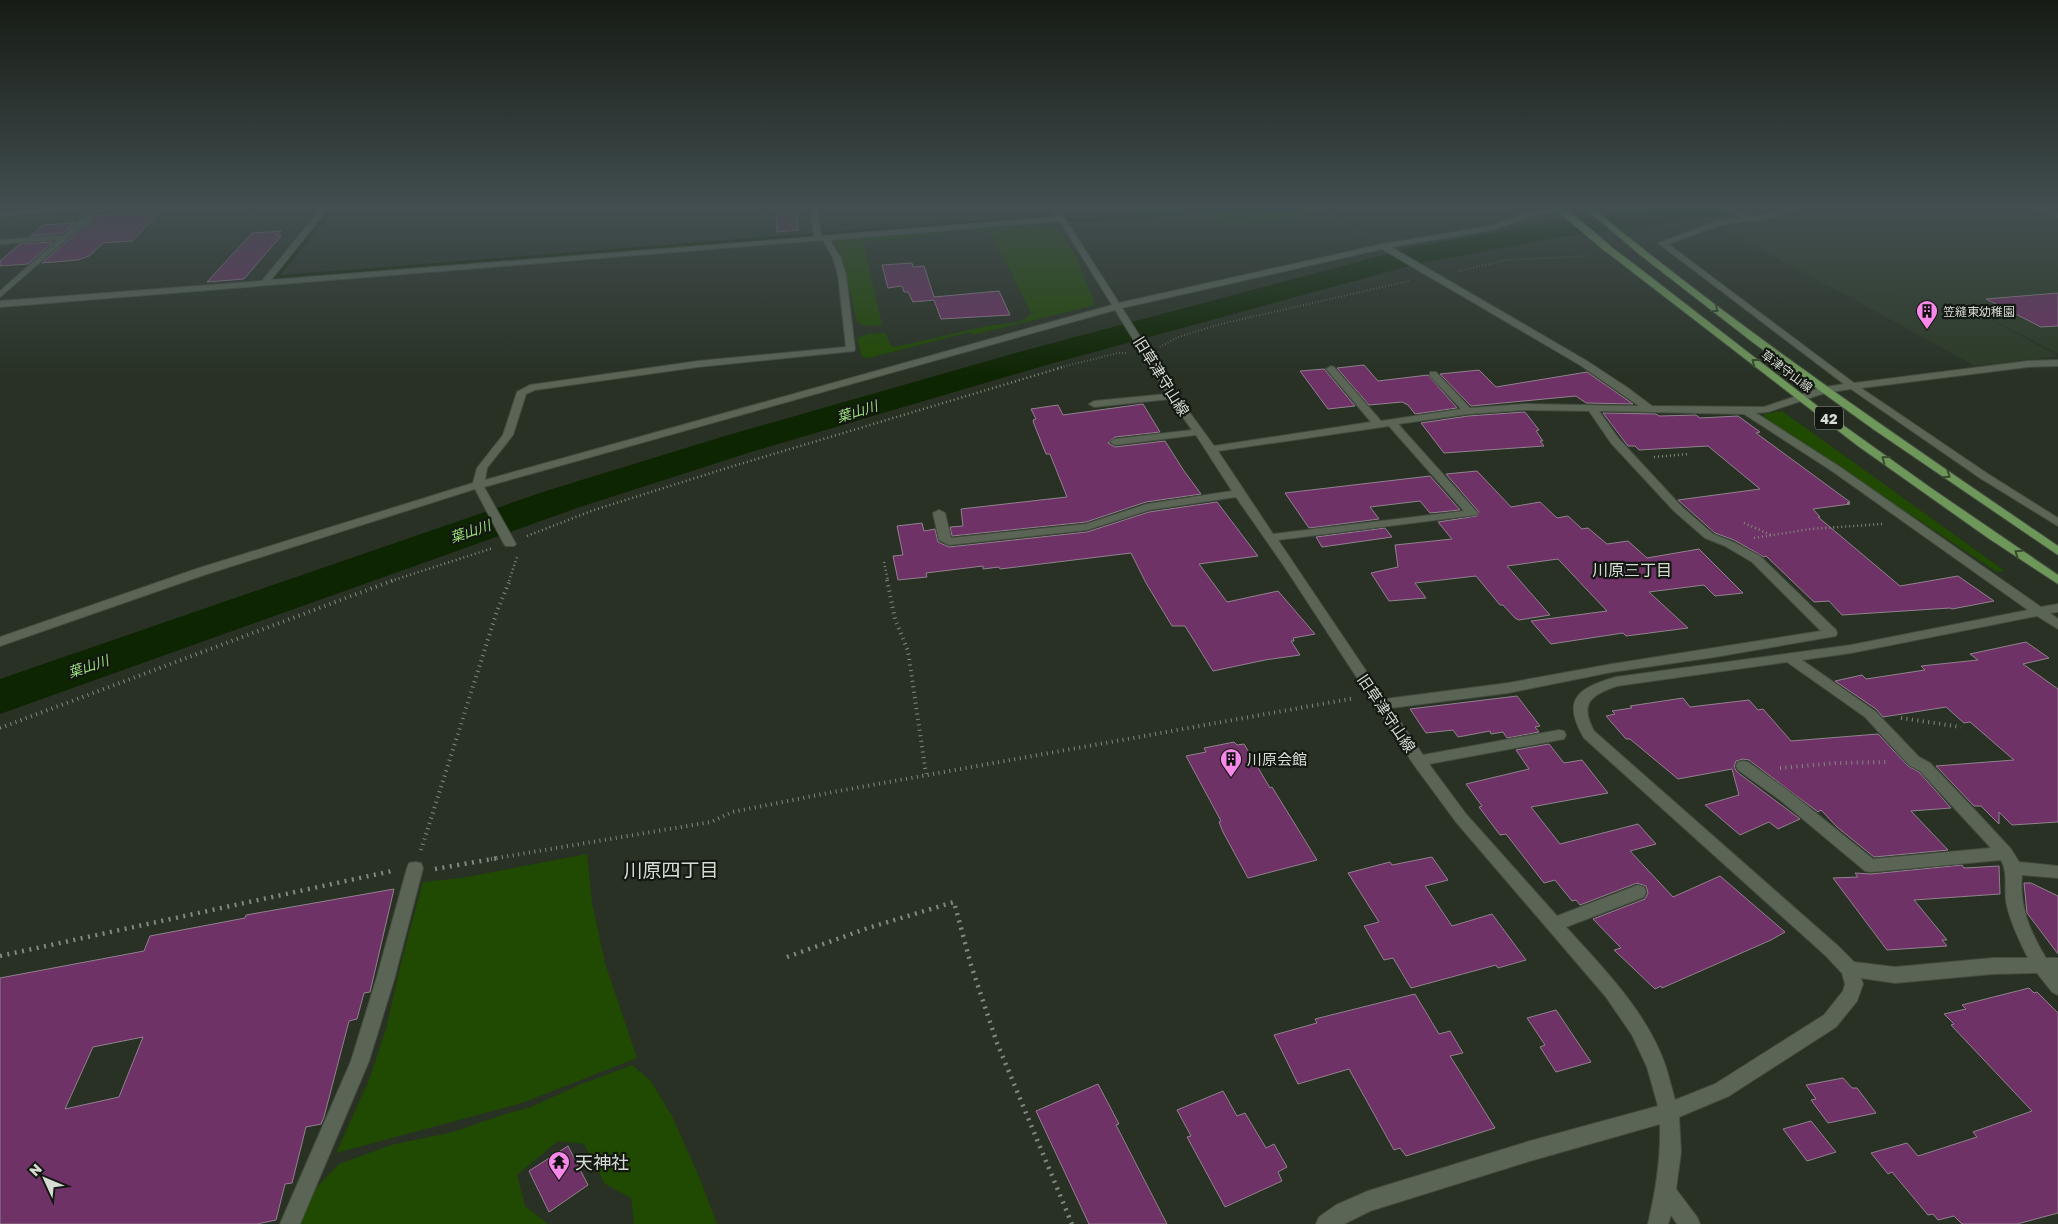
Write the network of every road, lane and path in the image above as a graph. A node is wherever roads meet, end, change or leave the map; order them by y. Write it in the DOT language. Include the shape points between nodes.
graph roads {
  1 [pos="36,263"];
  2 [pos="280,263"];
  3 [pos="504,263"];
  4 [pos="839,263"];
  5 [pos="1091,263"];
  6 [pos="1309,263"];
  7 [pos="1415,263"];
  8 [pos="1489,263"];
  9 [pos="1627,263"];
  10 [pos="1655,263"];
  11 [pos="1689,263"];
  12 [pos="1441,277"];
  13 [pos="265,282"];
  14 [pos="0,295"];
  15 [pos="0,304"];
  16 [pos="1119,307"];
  17 [pos="1146,350"];
  18 [pos="2058,363"];
  19 [pos="1331,369"];
  20 [pos="1433,374"];
  21 [pos="1852,386"];
  22 [pos="1823,390"];
  23 [pos="1173,396"];
  24 [pos="1801,398"];
  25 [pos="1094,404"];
  26 [pos="1592,408"];
  27 [pos="1650,410"];
  28 [pos="1468,411"];
  29 [pos="1746,411"];
  30 [pos="1391,422"];
  31 [pos="1378,424"];
  32 [pos="1199,432"];
  33 [pos="1115,442"];
  34 [pos="1212,449"];
  35 [pos="1689,454"];
  36 [pos="1631,459"];
  37 [pos="478,487"];
  38 [pos="1239,493"];
  39 [pos="938,513"];
  40 [pos="1909,520"];
  41 [pos="1744,523"];
  42 [pos="2058,523"];
  43 [pos="1772,535"];
  44 [pos="1270,538"];
  45 [pos="509,541"];
  46 [pos="1729,544"];
  47 [pos="2058,551"];
  48 [pos="884,562"];
  49 [pos="2058,580"];
  50 [pos="2058,608"];
  51 [pos="2038,610"];
  52 [pos="2058,625"];
  53 [pos="0,642"];
  54 [pos="1790,658"];
  55 [pos="1377,699"];
  56 [pos="1870,714"];
  57 [pos="1961,727"];
  58 [pos="0,728"];
  59 [pos="1559,735"];
  60 [pos="1419,761"];
  61 [pos="1914,761"];
  62 [pos="1749,770"];
  63 [pos="926,774"];
  64 [pos="2005,853"];
  65 [pos="415,868"];
  66 [pos="2014,868"];
  67 [pos="2058,872"];
  68 [pos="1638,892"];
  69 [pos="1553,925"];
  70 [pos="0,956"];
  71 [pos="787,958"];
  72 [pos="2050,964"];
  73 [pos="1849,969"];
  74 [pos="2058,987"];
  75 [pos="1668,1112"];
  76 [pos="1666,1192"];
  77 [pos="290,1224"];
  78 [pos="1072,1224"];
  79 [pos="1326,1224"];
  80 [pos="1658,1224"];
  81 [pos="1690,1224"];
  1 -- 14 [label="street"];
  2 -- 13 [label="street"];
  3 -- 13 [label="street"];
  4 -- 37 [label="street" via="851,349 698,364 533,387 522,392 508,435 482,468"];
  5 -- 16 [label="street, 旧草津守山線"];
  6 -- 16 [label="street"];
  7 -- 12 [label="street"];
  8 -- 12 [label="path"];
  24 -- 9 [label="main road, 草津守山線 / 42, one-way, bridge"];
  10 -- 22 [label="main road, 草津守山線 / 42, one-way"];
  11 -- 21 [label="street"];
  12 -- 17 [label="path" via="1409,281 1220,324"];
  12 -- 27 [label="street" via="1591,367"];
  13 -- 15 [label="street"];
  16 -- 17 [label="street, 旧草津守山線"];
  16 -- 37 [label="street"];
  17 -- 23 [label="street, 旧草津守山線"];
  17 -- 45 [label="path" via="1118,353 898,415 594,510"];
  18 -- 21 [label="street"];
  19 -- 31 [label="street"];
  20 -- 28 [label="street"];
  21 -- 22 [label="street"];
  21 -- 42 [label="street"];
  22 -- 24 [label="street"];
  22 -- 47 [label="main road, 草津守山線 / 42, one-way"];
  23 -- 25 [label="street"];
  23 -- 32 [label="street, 旧草津守山線"];
  24 -- 29 [label="street" via="1765,410"];
  49 -- 24 [label="main road, 草津守山線 / 42, one-way"];
  26 -- 27 [label="street"];
  26 -- 28 [label="street" via="1525,407"];
  26 -- 36 [label="street"];
  27 -- 29 [label="street"];
  28 -- 30 [label="street"];
  29 -- 40 [label="street"];
  30 -- 31 [label="street"];
  30 -- 44 [label="street" via="1472,513"];
  31 -- 34 [label="street"];
  32 -- 33 [label="street"];
  32 -- 34 [label="street, 旧草津守山線"];
  34 -- 38 [label="street, 旧草津守山線"];
  35 -- 36 [label="path"];
  36 -- 46 [label="street" via="1697,527"];
  37 -- 45 [label="street"];
  37 -- 53 [label="street" via="275,548"];
  38 -- 39 [label="street" via="1147,507 1087,527 949,542 945,540"];
  38 -- 44 [label="street, 旧草津守山線"];
  40 -- 43 [label="path"];
  40 -- 51 [label="street"];
  41 -- 43 [label="path"];
  43 -- 46 [label="path"];
  44 -- 55 [label="street, 旧草津守山線"];
  45 -- 58 [label="path" via="412,573"];
  45 -- 65 [label="path" via="518,554"];
  46 -- 55 [label="street" via="1756,559 1832,632 1508,688"];
  48 -- 63 [label="path" via="895,619 908,651"];
  50 -- 51 [label="street"];
  51 -- 52 [label="street"];
  51 -- 54 [label="street" via="1920,636"];
  54 -- 56 [label="street"];
  54 -- 73 [label="street" via="1594,688 1580,705 1580,719 1589,734 1812,932"];
  55 -- 60 [label="street, 旧草津守山線"];
  55 -- 63 [label="path"];
  56 -- 57 [label="path"];
  56 -- 61 [label="street"];
  59 -- 60 [label="street"];
  60 -- 69 [label="street, 旧草津守山線" via="1461,818"];
  61 -- 62 [label="path"];
  61 -- 64 [label="street" via="1925,766"];
  62 -- 64 [label="street" via="1871,866"];
  63 -- 65 [label="path" via="732,812 711,822 440,870"];
  64 -- 66 [label="street"];
  65 -- 70 [label="path" via="365,876"];
  65 -- 77 [label="street" via="360,1061"];
  66 -- 67 [label="street"];
  66 -- 72 [label="street" via="2013,897 2023,931"];
  68 -- 69 [label="street"];
  69 -- 75 [label="street, 旧草津守山線" via="1612,991 1638,1029 1656,1066"];
  71 -- 78 [label="path" via="868,928 954,902 997,1043"];
  72 -- 73 [label="street" via="1895,975"];
  72 -- 74 [label="street" via="2049,978"];
  73 -- 75 [label="street" via="1854,984 1851,995 1830,1021 1722,1090"];
  75 -- 76 [label="street, 旧草津守山線" via="1670,1152"];
  75 -- 79 [label="street" via="1368,1201"];
  76 -- 80 [label="street, 旧草津守山線"];
  76 -- 81 [label="street"];
}
